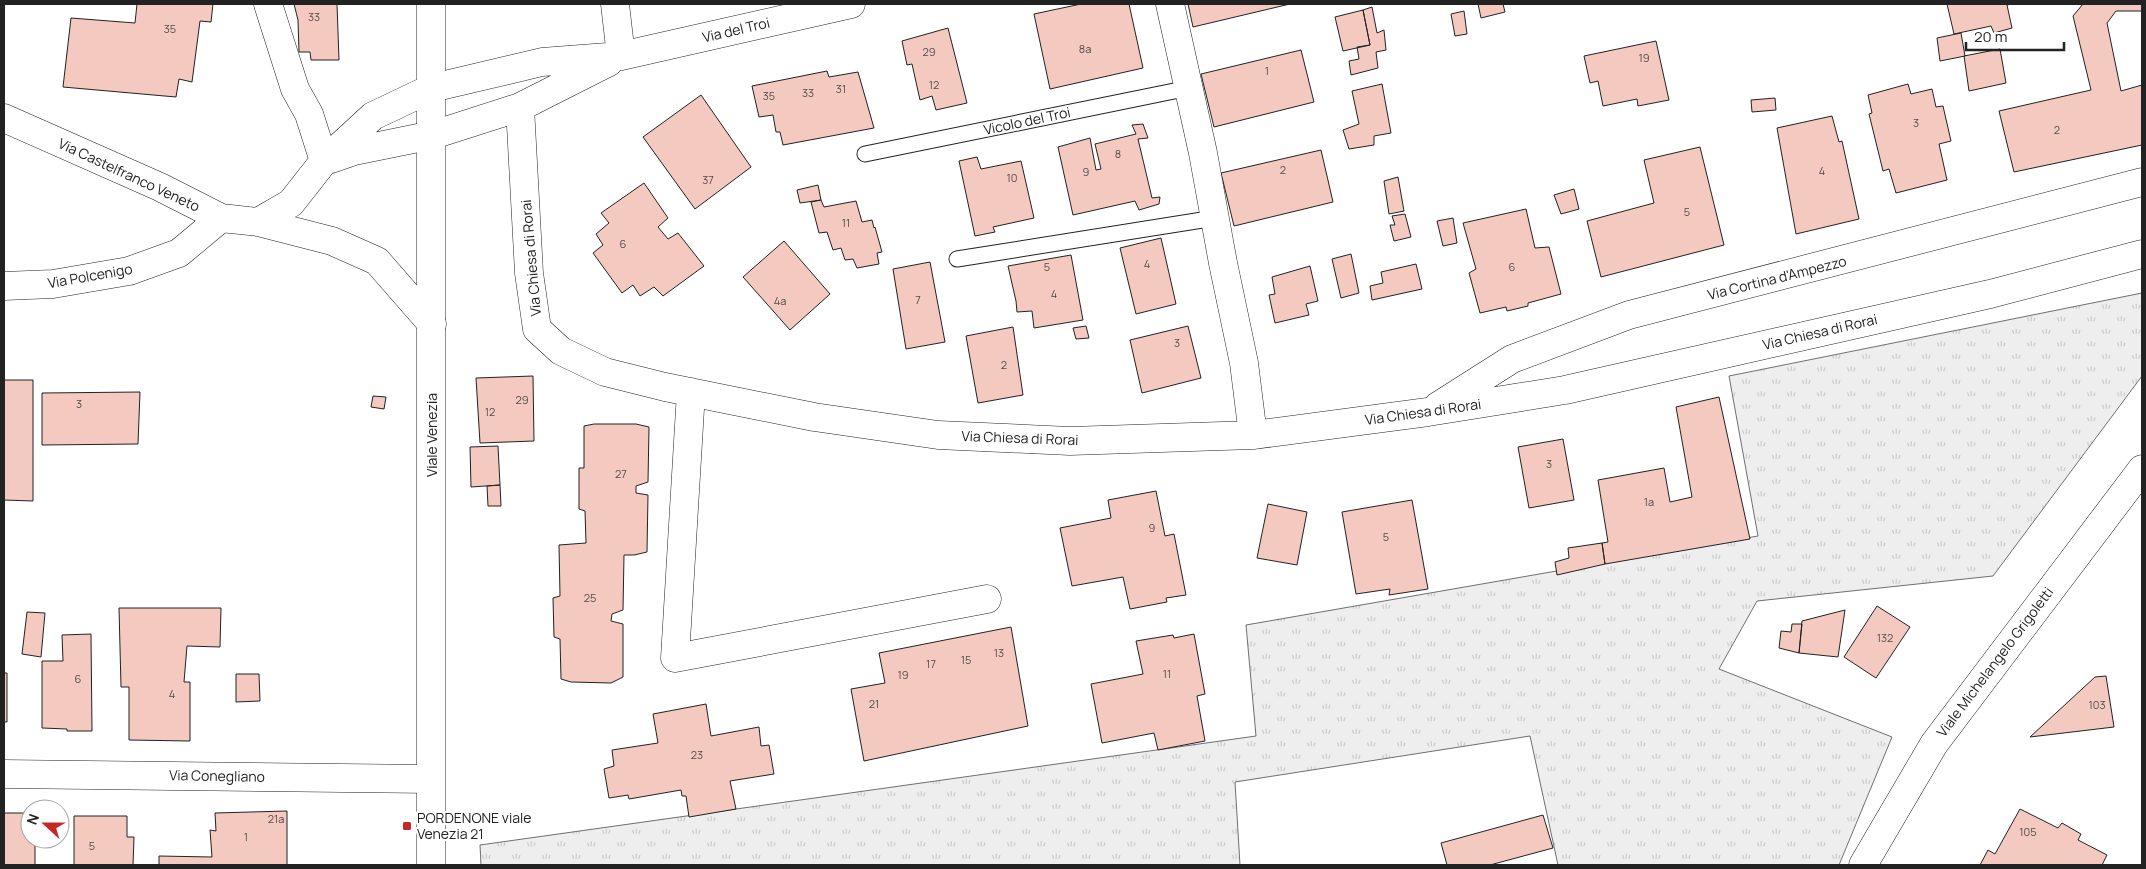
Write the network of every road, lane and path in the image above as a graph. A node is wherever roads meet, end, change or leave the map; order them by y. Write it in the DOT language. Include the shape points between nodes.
graph roads {
  1 [pos="268,4"];
  2 [pos="431,4"];
  3 [pos="615,4"];
  4 [pos="851,4"];
  5 [pos="1170,4"];
  6 [pos="621,56"];
  7 [pos="432,88"];
  8 [pos="1188,88"];
  9 [pos="520,107"];
  10 [pos="4,118"];
  11 [pos="433,135"];
  12 [pos="865,154"];
  13 [pos="324,161"];
  14 [pos="2142,182"];
  15 [pos="221,218"];
  16 [pos="1214,218"];
  17 [pos="258,222"];
  18 [pos="2142,254"];
  19 [pos="957,259"];
  20 [pos="4,286"];
  21 [pos="432,324"];
  22 [pos="692,392"];
  23 [pos="1428,412"];
  24 [pos="1253,435"];
  25 [pos="2142,469"];
  26 [pos="987,599"];
  27 [pos="4,774"];
  28 [pos="430,779"];
  29 [pos="431,865"];
  30 [pos="1863,865"];
  1 -- 13 [label="street" via="295,89 309,114"];
  2 -- 7 [label="street, Viale Venezia"];
  3 -- 6 [label="street"];
  4 -- 6 [label="street, Via del Troi"];
  5 -- 8 [label="street"];
  6 -- 7 [label="street, Via del Troi" via="542,62"];
  6 -- 9 [label="street, Via del Troi"];
  7 -- 11 [label="street, Viale Venezia"];
  7 -- 13 [label="street" via="373,116"];
  8 -- 12 [label="lane, Vicolo del Troi"];
  8 -- 16 [label="street"];
  9 -- 11 [label="street, Via del Troi"];
  9 -- 22 [label="street, Via Chiesa di Rorai" via="529,273 538,328 561,351 605,372"];
  10 -- 15 [label="street, Via Castelfranco Veneto" via="160,187"];
  11 -- 13 [label="street" via="354,151"];
  11 -- 21 [label="street, Viale Venezia"];
  13 -- 17 [label="street" via="291,203"];
  14 -- 23 [label="street, Via Cortina d'Ampezzo" via="1628,315 1512,359"];
  15 -- 17 [label="street, Via Castelfranco Veneto"];
  15 -- 20 [label="street, Via Polcenigo" via="179,253 129,271 53,284"];
  16 -- 19 [label="lane"];
  16 -- 24 [label="street" via="1244,363"];
  17 -- 21 [label="street, Via Castelfranco Veneto" via="332,241 377,261"];
  18 -- 23 [label="street, Via Chiesa di Rorai" via="1990,294 1575,388"];
  21 -- 28 [label="street, Viale Venezia"];
  22 -- 24 [label="street, Via Chiesa di Rorai" via="814,417 938,435 1070,441"];
  22 -- 26 [label="street" via="675,658"];
  23 -- 24 [label="street, Via Chiesa di Rorai"];
  25 -- 30 [label="street, Viale Michelangelo Grigoletti" via="1934,744"];
  27 -- 28 [label="street, Via Conegliano"];
  28 -- 29 [label="street, Viale Venezia"];
}
